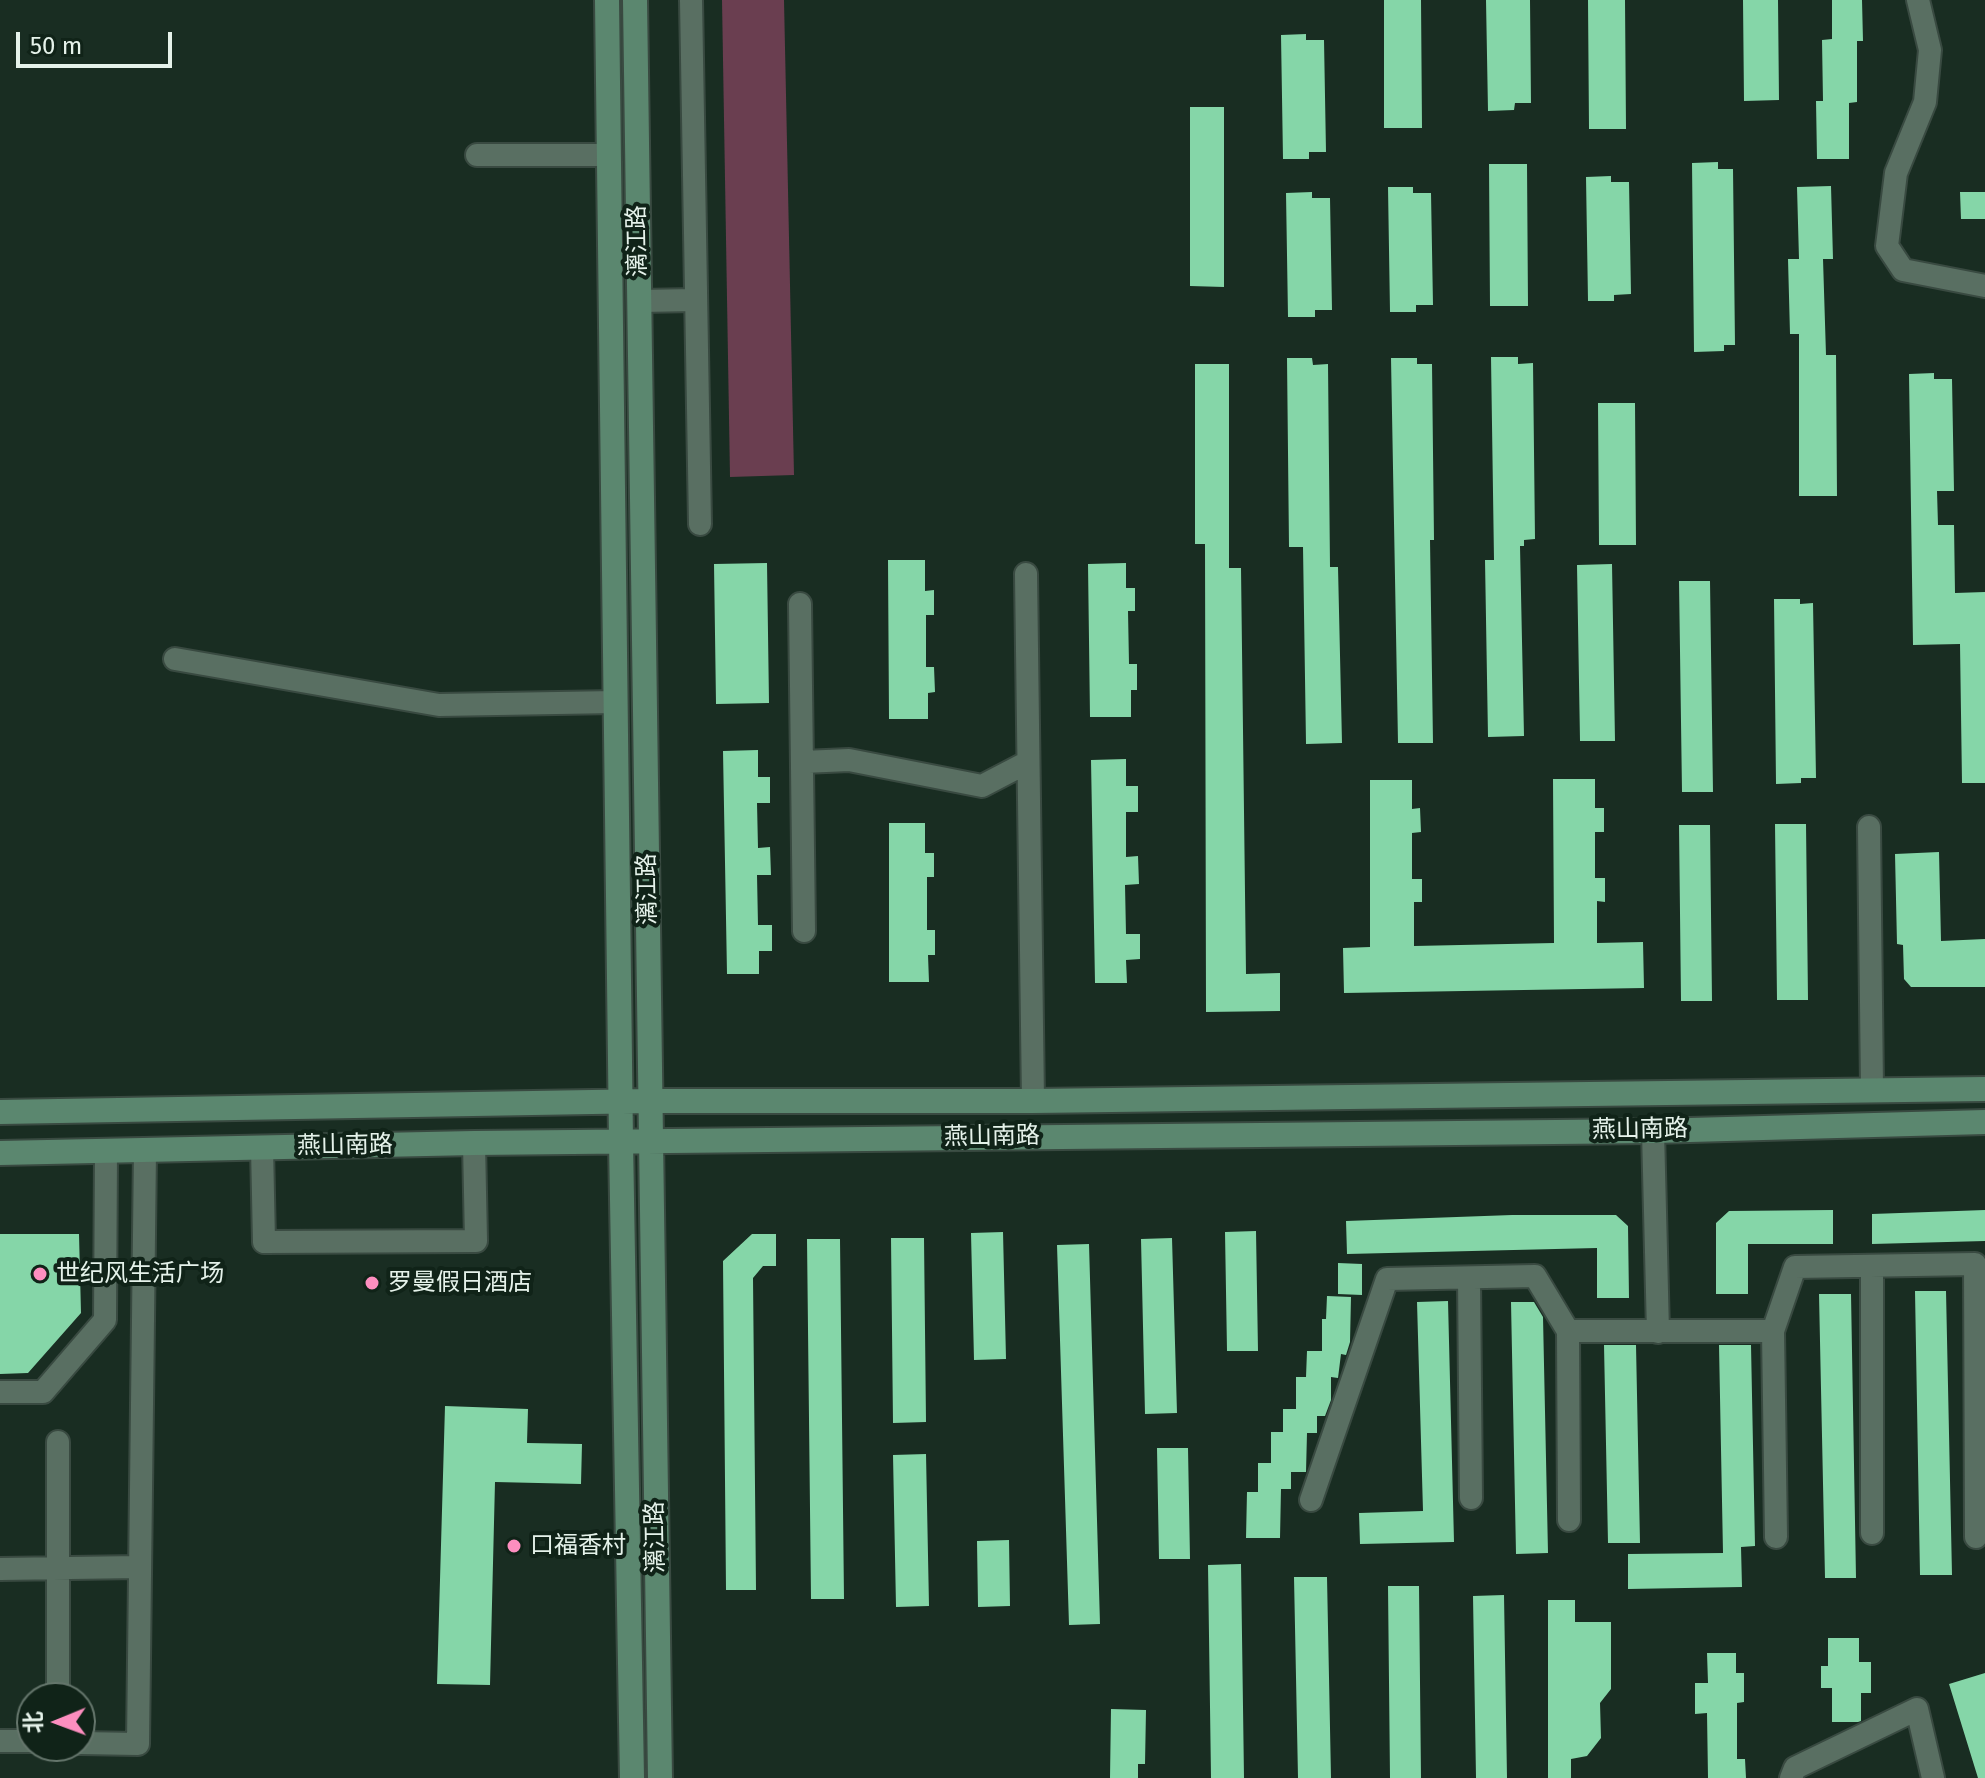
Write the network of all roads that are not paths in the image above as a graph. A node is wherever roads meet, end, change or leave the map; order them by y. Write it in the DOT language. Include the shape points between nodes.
graph roads {
  1 [pos="607,0"];
  2 [pos="635,0"];
  3 [pos="691,0"];
  4 [pos="1918,0"];
  5 [pos="477,155"];
  6 [pos="608,155"];
  7 [pos="1985,286"];
  8 [pos="696,300"];
  9 [pos="639,301"];
  10 [pos="700,524"];
  11 [pos="1026,574"];
  12 [pos="800,604"];
  13 [pos="175,659"];
  14 [pos="616,702"];
  15 [pos="803,762"];
  16 [pos="1028,762"];
  17 [pos="1869,827"];
  18 [pos="804,931"];
  19 [pos="1872,1089"];
  20 [pos="1985,1089"];
  21 [pos="1653,1092"];
  22 [pos="1287,1097"];
  23 [pos="651,1101"];
  24 [pos="1033,1101"];
  25 [pos="621,1103"];
  26 [pos="239,1108"];
  27 [pos="0,1112"];
  28 [pos="1985,1122"];
  29 [pos="1653,1131"];
  30 [pos="1288,1134"];
  31 [pos="1033,1136"];
  32 [pos="621,1141"];
  33 [pos="650,1141"];
  34 [pos="474,1143"];
  35 [pos="250,1148"];
  36 [pos="145,1150"];
  37 [pos="106,1151"];
  38 [pos="0,1153"];
  39 [pos="1872,1266"];
  40 [pos="1469,1278"];
  41 [pos="1568,1331"];
  42 [pos="1773,1331"];
  43 [pos="1658,1332"];
  44 [pos="0,1392"];
  45 [pos="58,1442"];
  46 [pos="1471,1498"];
  47 [pos="1311,1500"];
  48 [pos="1569,1520"];
  49 [pos="1872,1533"];
  50 [pos="1776,1537"];
  51 [pos="1976,1537"];
  52 [pos="139,1567"];
  53 [pos="58,1568"];
  54 [pos="0,1569"];
  55 [pos="58,1682"];
  56 [pos="96,1743"];
  57 [pos="632,1778"];
  58 [pos="660,1778"];
  59 [pos="1791,1778"];
  60 [pos="1933,1778"];
  1 -- 6 [label="main road, 漓江路"];
  2 -- 9 [label="main road, 漓江路"];
  3 -- 8 [label="street"];
  4 -- 7 [label="street" via="1930,50 1925,102 1896,173 1887,246 1903,270"];
  5 -- 6 [label="street"];
  6 -- 14 [label="main road, 漓江路"];
  8 -- 9 [label="street"];
  8 -- 10 [label="street"];
  9 -- 23 [label="main road, 漓江路"];
  11 -- 16 [label="street"];
  12 -- 15 [label="street"];
  13 -- 14 [label="street" via="439,705"];
  14 -- 25 [label="main road, 漓江路"];
  15 -- 16 [label="street" via="849,760 982,786"];
  15 -- 18 [label="street"];
  16 -- 24 [label="street"];
  17 -- 19 [label="street"];
  19 -- 20 [label="main road, 燕山南路"];
  19 -- 21 [label="main road, 燕山南路"];
  21 -- 22 [label="main road, 燕山南路"];
  21 -- 29 [label="main road"];
  22 -- 24 [label="main road, 燕山南路"];
  22 -- 30 [label="main road"];
  23 -- 24 [label="main road, 燕山南路"];
  23 -- 25 [label="main road, 燕山南路"];
  23 -- 33 [label="main road, 漓江路"];
  24 -- 31 [label="main road"];
  25 -- 26 [label="main road, 燕山南路"];
  25 -- 32 [label="main road, 漓江路"];
  26 -- 27 [label="main road, 燕山南路"];
  26 -- 35 [label="main road"];
  28 -- 29 [label="main road, 燕山南路"];
  29 -- 30 [label="main road, 燕山南路"];
  29 -- 43 [label="street"];
  30 -- 31 [label="main road, 燕山南路"];
  31 -- 33 [label="main road, 燕山南路"];
  32 -- 33 [label="main road, 燕山南路"];
  32 -- 34 [label="main road, 燕山南路"];
  32 -- 57 [label="main road, 漓江路"];
  33 -- 58 [label="main road, 漓江路"];
  34 -- 35 [label="main road, 燕山南路"];
  34 -- 35 [label="street" via="476,1241 264,1242"];
  35 -- 36 [label="main road, 燕山南路"];
  36 -- 37 [label="main road, 燕山南路"];
  36 -- 52 [label="street"];
  37 -- 38 [label="main road, 燕山南路"];
  37 -- 44 [label="street" via="105,1320 43,1392"];
  39 -- 42 [label="street" via="1795,1267"];
  39 -- 49 [label="street"];
  39 -- 51 [label="street" via="1975,1264"];
  40 -- 41 [label="street" via="1535,1276"];
  40 -- 46 [label="street"];
  40 -- 47 [label="street" via="1387,1279"];
  41 -- 43 [label="street"];
  41 -- 48 [label="street"];
  42 -- 43 [label="street"];
  42 -- 50 [label="street"];
  45 -- 53 [label="street"];
  52 -- 53 [label="street"];
  52 -- 56 [label="street" via="138,1744"];
  53 -- 54 [label="street"];
  53 -- 55 [label="street"];
  59 -- 60 [label="street" via="1795,1768 1917,1709"];
}
